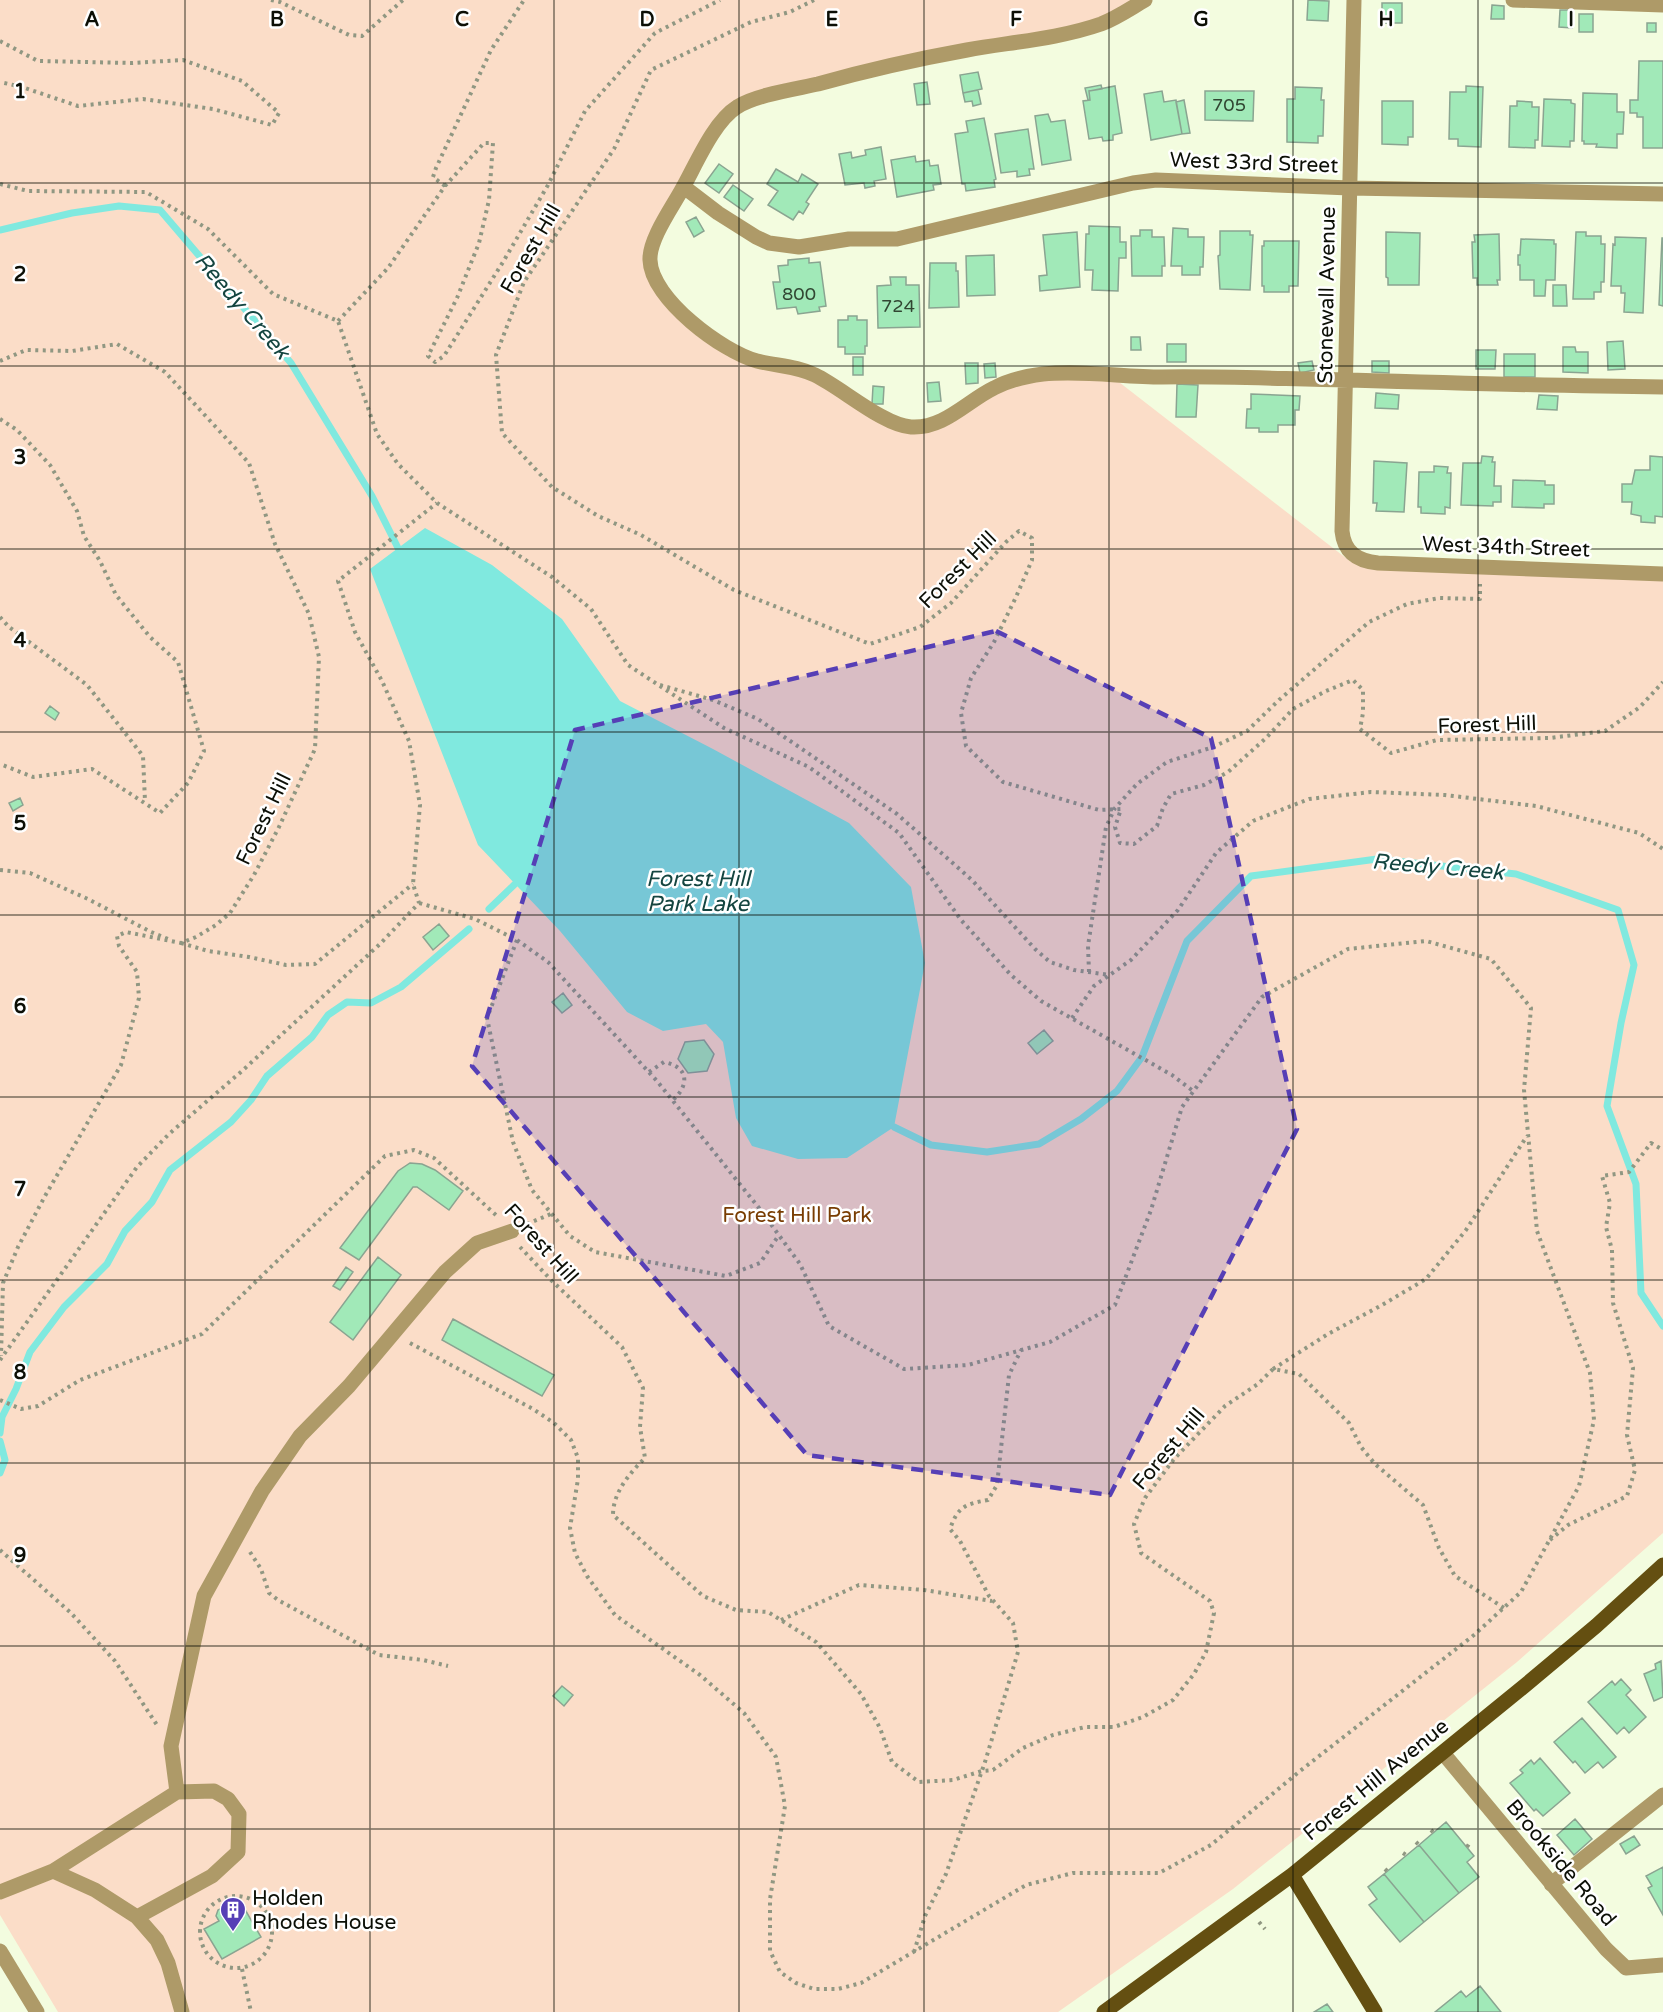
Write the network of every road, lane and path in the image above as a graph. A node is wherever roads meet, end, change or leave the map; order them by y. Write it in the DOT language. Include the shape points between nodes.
graph roads {
  1 [pos="270,0"];
  2 [pos="404,0"];
  3 [pos="524,0"];
  4 [pos="720,0"];
  5 [pos="814,0"];
  6 [pos="1146,0"];
  7 [pos="1354,0"];
  8 [pos="1513,0"];
  9 [pos="1663,5"];
  10 [pos="0,41"];
  11 [pos="0,82"];
  12 [pos="0,184"];
  13 [pos="444,186"];
  14 [pos="684,187"];
  15 [pos="1350,188"];
  16 [pos="1663,194"];
  17 [pos="338,321"];
  18 [pos="0,361"];
  19 [pos="1346,380"];
  20 [pos="1663,387"];
  21 [pos="0,419"];
  22 [pos="437,503"];
  23 [pos="1350,554"];
  24 [pos="1481,567"];
  25 [pos="1663,574"];
  26 [pos="0,617"];
  27 [pos="1663,682"];
  28 [pos="656,684"];
  29 [pos="0,764"];
  30 [pos="145,802"];
  31 [pos="1115,808"];
  32 [pos="1663,849"];
  33 [pos="0,870"];
  34 [pos="413,884"];
  35 [pos="419,903"];
  36 [pos="517,940"];
  37 [pos="181,944"];
  38 [pos="1089,972"];
  39 [pos="1111,975"];
  40 [pos="1072,1018"];
  41 [pos="649,1072"];
  42 [pos="1193,1091"];
  43 [pos="672,1101"];
  44 [pos="1528,1135"];
  45 [pos="1663,1150"];
  46 [pos="551,1214"];
  47 [pos="512,1231"];
  48 [pos="779,1235"];
  49 [pos="393,1334"];
  50 [pos="1021,1350"];
  51 [pos="1,1358"];
  52 [pos="1273,1369"];
  53 [pos="0,1400"];
  54 [pos="1547,1542"];
  55 [pos="234,1543"];
  56 [pos="0,1550"];
  57 [pos="1662,1567"];
  58 [pos="993,1601"];
  59 [pos="1504,1608"];
  60 [pos="781,1620"];
  61 [pos="448,1666"];
  62 [pos="171,1746"];
  63 [pos="1443,1753"];
  64 [pos="982,1771"];
  65 [pos="177,1792"];
  66 [pos="1663,1795"];
  67 [pos="53,1871"];
  68 [pos="1292,1875"];
  69 [pos="1551,1884"];
  70 [pos="0,1892"];
  71 [pos="137,1917"];
  72 [pos="1259,1922"];
  73 [pos="1265,1929"];
  74 [pos="0,1951"];
  75 [pos="914,1953"];
  76 [pos="1663,1965"];
  77 [pos="242,1968"];
  78 [pos="37,2012"];
  79 [pos="182,2012"];
  80 [pos="251,2012"];
  81 [pos="1104,2012"];
  82 [pos="1375,2012"];
  1 -- 2 [label="path" via="349,35 362,36"];
  3 -- 13 [label="path" via="491,50 436,168 433,177"];
  4 -- 13 [label="path, Forest Hill" via="655,33 585,111 503,262 444,356 435,362 428,356 457,298 478,243 489,200 492,143 484,143"];
  5 -- 31 [label="path, Forest Hill" via="790,12 751,22 651,70 614,149 524,282 496,355 502,434 552,487 598,516 734,590 870,644 920,627 951,603 1019,531 1032,538 1032,560 1016,597 971,678 961,713 966,746 1003,782 1099,810"];
  6 -- 14 [label="street" via="1107,21 1069,33 897,63 737,107 700,154"];
  7 -- 15 [label="street, Stonewall Avenue"];
  8 -- 9 [label="street"];
  10 -- 11 [label="path" via="38,61 183,60 242,81 279,113 272,125 213,109 143,99 78,106"];
  12 -- 17 [label="path" via="28,191 146,192 208,229 273,294"];
  13 -- 17 [label="path, Forest Hill" via="388,268"];
  14 -- 15 [label="street, West 33rd Street" via="734,224 769,243 799,247 849,239 897,238 1156,180"];
  14 -- 19 [label="street" via="654,242 650,259 654,276 678,309 731,349 755,361 811,373 901,425 936,423 993,388 1045,374"];
  15 -- 16 [label="street, West 33rd Street"];
  15 -- 19 [label="street, Stonewall Avenue"];
  17 -- 22 [label="path" via="377,434 398,464"];
  18 -- 37 [label="path, Forest Hill" via="26,350 72,351 117,344 165,372 249,463 275,544 309,614 319,657 315,749 279,827 230,913"];
  19 -- 20 [label="street"];
  19 -- 23 [label="street, Stonewall Avenue" via="1342,539"];
  21 -- 30 [label="path" via="50,465 77,511 84,536 116,595 150,637 178,662 204,751 188,783 160,813"];
  22 -- 28 [label="path" via="552,577 591,609 628,665"];
  22 -- 34 [label="path" via="338,580 355,632 409,741 420,805"];
  23 -- 24 [label="street, West 34th Street" via="1378,563"];
  24 -- 25 [label="street, West 34th Street"];
  24 -- 31 [label="path" via="1480,599 1439,598 1407,604 1369,622 1247,731 1167,762 1137,784"];
  26 -- 30 [label="path" via="87,685 118,724 143,756"];
  27 -- 31 [label="path, Forest Hill" via="1640,707 1605,731 1550,738 1437,740 1391,753 1360,729 1363,690 1353,680 1293,709 1228,772 1204,785 1171,794 1157,826 1134,843 1120,843 1115,827 1121,809"];
  28 -- 38 [label="path" via="713,700 758,719 805,750 897,814 972,880 1050,962"];
  28 -- 40 [label="path" via="724,728 809,767 899,833 961,920 1011,975 1041,1001"];
  29 -- 30 [label="path" via="33,777 92,769"];
  31 -- 38 [label="path" via="1105,838 1088,946"];
  32 -- 39 [label="path" via="1639,833 1536,806 1445,795 1371,792 1309,799 1253,821 1216,853 1178,910 1131,960"];
  33 -- 37 [label="path" via="30,873"];
  34 -- 35 [label="path"];
  34 -- 37 [label="path" via="315,964 286,965"];
  35 -- 36 [label="path" via="475,919"];
  35 -- 51 [label="path" via="380,944 137,1167"];
  36 -- 41 [label="path" via="548,962"];
  36 -- 46 [label="path" via="487,1018 513,1142 532,1190"];
  37 -- 51 [label="path" via="126,932 117,936 119,946 137,972 139,998 121,1065 45,1196 3,1283"];
  38 -- 39 [label="path"];
  39 -- 40 [label="path" via="1094,987"];
  40 -- 42 [label="path"];
  41 -- 43 [label="path"];
  41 -- 43 [label="path" via="663,1062 680,1068 684,1085"];
  42 -- 44 [label="path" via="1262,997 1348,949 1426,941 1491,959 1531,1008 1524,1090"];
  42 -- 50 [label="path" via="1182,1107 1151,1210 1115,1305 1050,1342"];
  43 -- 48 [label="path"];
  44 -- 52 [label="path, Forest Hill" via="1466,1230 1426,1279"];
  44 -- 54 [label="path" via="1537,1231 1590,1373 1594,1420 1580,1486"];
  45 -- 54 [label="path" via="1651,1143 1629,1172 1602,1176 1610,1203 1606,1227 1612,1250 1613,1303 1633,1368 1627,1435 1635,1470 1627,1496 1568,1525"];
  46 -- 47 [label="path"];
  46 -- 48 [label="path" via="570,1236 595,1252 726,1276 760,1263"];
  47 -- 49 [label="street" via="477,1243 445,1272"];
  47 -- 53 [label="path, Forest Hill" via="434,1158 414,1150 385,1156 202,1334 80,1380 38,1406 21,1408"];
  47 -- 60 [label="path, Forest Hill" via="517,1244 552,1281 622,1347 643,1388 640,1427 645,1458 624,1481 613,1515 703,1596 736,1610 768,1612"];
  48 -- 50 [label="path" via="800,1264 829,1326 904,1369 968,1365"];
  49 -- 55 [label="street" via="300,1436 262,1491"];
  49 -- 75 [label="path" via="532,1409 571,1440 578,1458 578,1479 570,1528 575,1553 587,1576 615,1615 700,1675 744,1713 776,1757 785,1806 770,1899 770,1951 780,1972 814,1989 838,1989 861,1983"];
  50 -- 58 [label="path" via="1009,1374 997,1485 988,1500 967,1504 955,1515 950,1529"];
  52 -- 59 [label="path" via="1299,1374 1349,1423 1375,1464 1423,1505 1439,1548 1455,1576"];
  52 -- 64 [label="path, Forest Hill" via="1225,1406 1174,1459 1145,1498 1134,1524 1141,1553 1210,1601 1214,1614 1206,1652 1194,1674 1173,1700 1143,1717 1114,1727 1085,1726 1053,1735 1023,1748 993,1770"];
  54 -- 59 [label="path" via="1521,1592"];
  55 -- 61 [label="path" via="251,1552 269,1593 278,1600 380,1655"];
  55 -- 62 [label="street" via="204,1596"];
  56 -- 62 [label="path" via="70,1612 115,1661"];
  57 -- 63 [label="main road, Forest Hill Avenue"];
  58 -- 60 [label="path" via="859,1585"];
  58 -- 64 [label="path" via="1013,1623 1018,1652"];
  59 -- 75 [label="path" via="1211,1845 1159,1873 1073,1873 1026,1885"];
  60 -- 64 [label="path, Forest Hill" via="816,1642 861,1694 880,1728 892,1762 919,1782 952,1780"];
  62 -- 65 [label="street"];
  63 -- 68 [label="main road, Forest Hill Avenue"];
  63 -- 69 [label="street, Brookside Road"];
  64 -- 75 [label="path"];
  65 -- 67 [label="street"];
  65 -- 71 [label="street" via="214,1791 228,1799 239,1814 238,1852 212,1876"];
  66 -- 69 [label="street"];
  67 -- 70 [label="street"];
  67 -- 71 [label="street" via="96,1890"];
  68 -- 81 [label="main road, Forest Hill Avenue"];
  68 -- 82 [label="main road"];
  69 -- 76 [label="street, Brookside Road" via="1626,1968"];
  71 -- 79 [label="street" via="157,1940 168,1963"];
  72 -- 73 [label="path"];
  74 -- 78 [label="street"];
  77 -- 77 [label="path" via="265,1953 271,1942 270,1917 253,1899 229,1895 208,1907 199,1928 200,1940 205,1951 222,1966"];
  77 -- 80 [label="path"];
}
